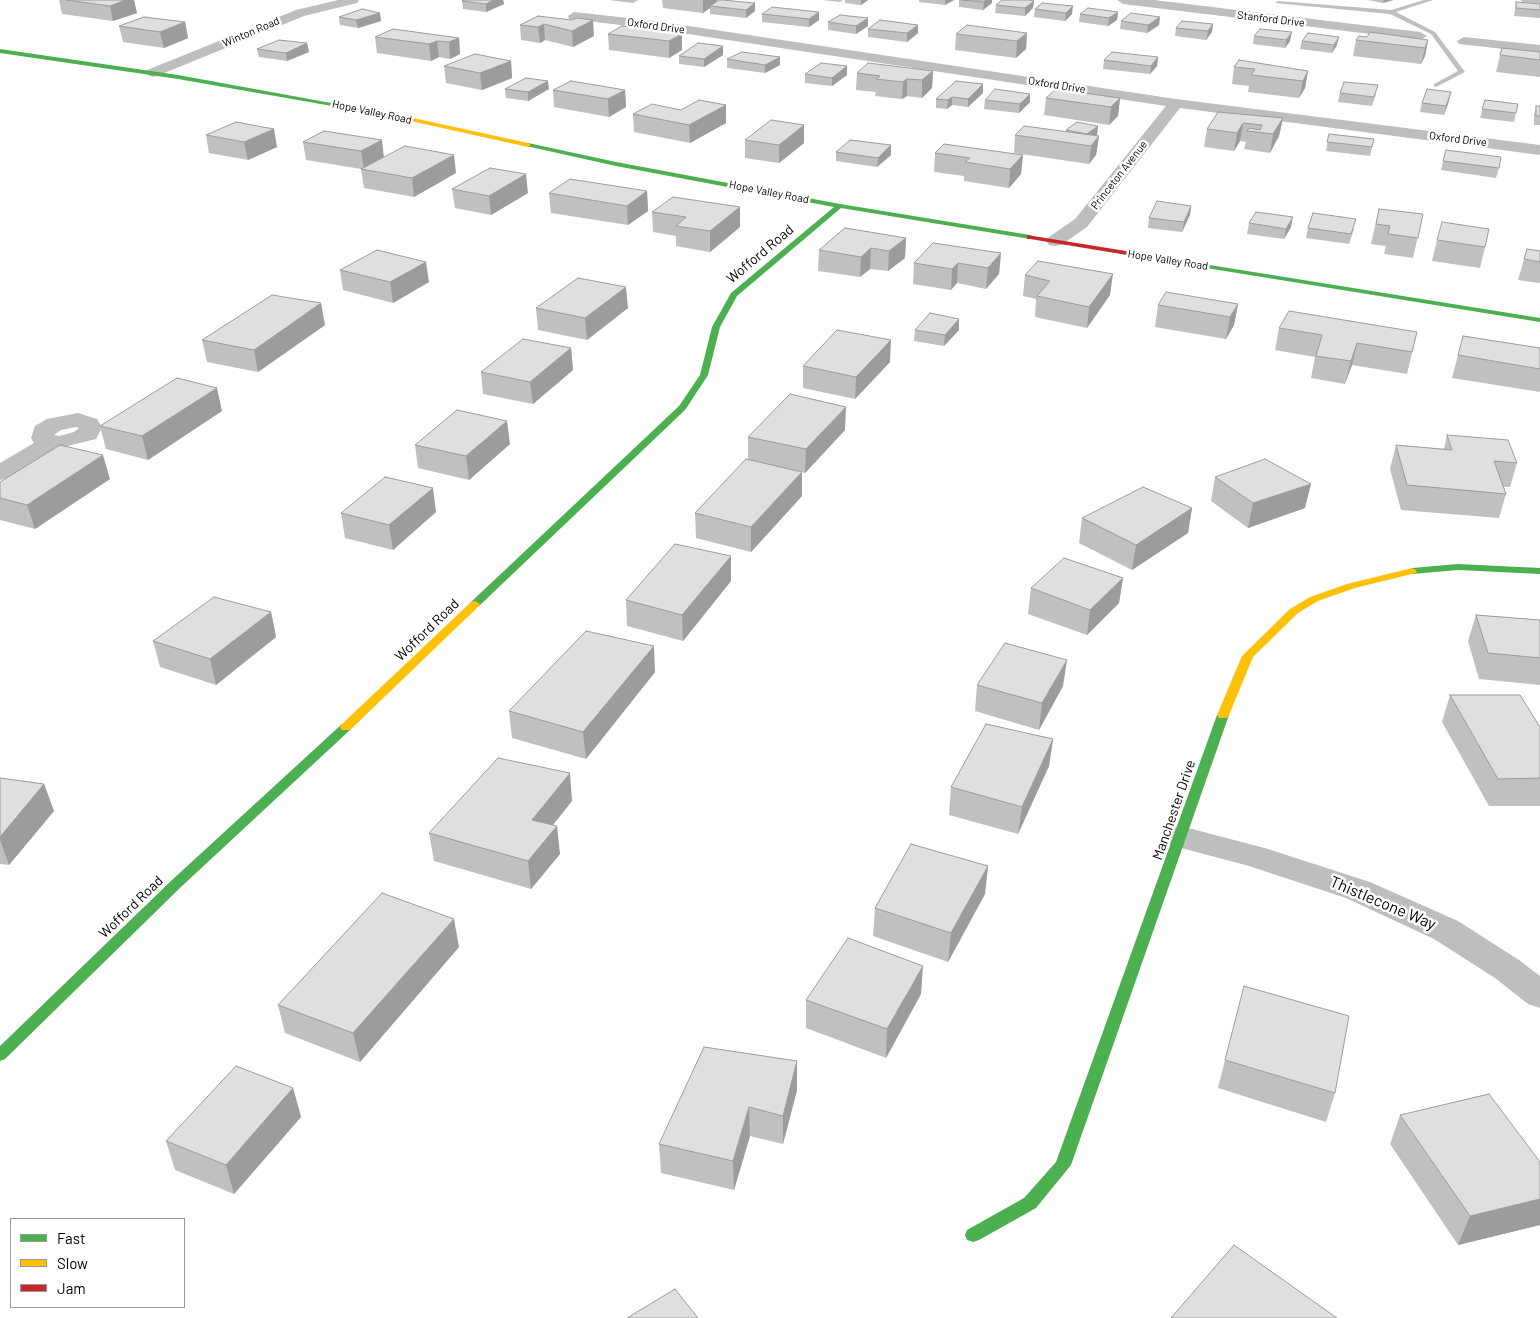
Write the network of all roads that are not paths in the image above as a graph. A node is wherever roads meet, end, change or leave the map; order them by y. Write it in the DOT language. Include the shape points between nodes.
graph roads {
  1 [pos="353,0"];
  2 [pos="1123,0"];
  3 [pos="1256,0"];
  4 [pos="1245,15"];
  5 [pos="574,16"];
  6 [pos="1420,36"];
  7 [pos="1464,41"];
  8 [pos="1540,49"];
  9 [pos="0,51"];
  10 [pos="152,74"];
  11 [pos="1176,103"];
  12 [pos="1540,150"];
  13 [pos="840,206"];
  14 [pos="1056,241"];
  15 [pos="1540,320"];
  16 [pos="51,442"];
  17 [pos="0,472"];
  18 [pos="1540,570"];
  19 [pos="1181,838"];
  20 [pos="1540,995"];
  21 [pos="0,1055"];
  22 [pos="973,1236"];
  1 -- 10 [label="street, Winton Road" via="300,13"];
  2 -- 4 [label="street, Stanford Drive"];
  3 -- 4 [label="street"];
  4 -- 6 [label="street, Stanford Drive"];
  5 -- 11 [label="street, Oxford Drive" via="655,25"];
  7 -- 8 [label="street"];
  9 -- 10 [label="street, Hope Valley Road"];
  10 -- 13 [label="street, Hope Valley Road" via="354,107 616,164"];
  11 -- 12 [label="street, Oxford Drive"];
  11 -- 14 [label="street, Princeton Avenue" via="1081,223"];
  13 -- 14 [label="street, Hope Valley Road"];
  13 -- 21 [label="street, Wofford Road" via="734,295 716,327 704,376 682,408 382,694 177,882"];
  14 -- 15 [label="street, Hope Valley Road"];
  16 -- 17 [label="street"];
  18 -- 19 [label="street, Manchester Drive" via="1458,567 1406,572 1351,586 1314,599 1294,611 1248,656 1228,699"];
  19 -- 20 [label="street, Thistlecone Way" via="1257,857 1358,890 1446,930 1507,969"];
  19 -- 22 [label="street, Manchester Drive" via="1063,1165 1030,1204"];
}
